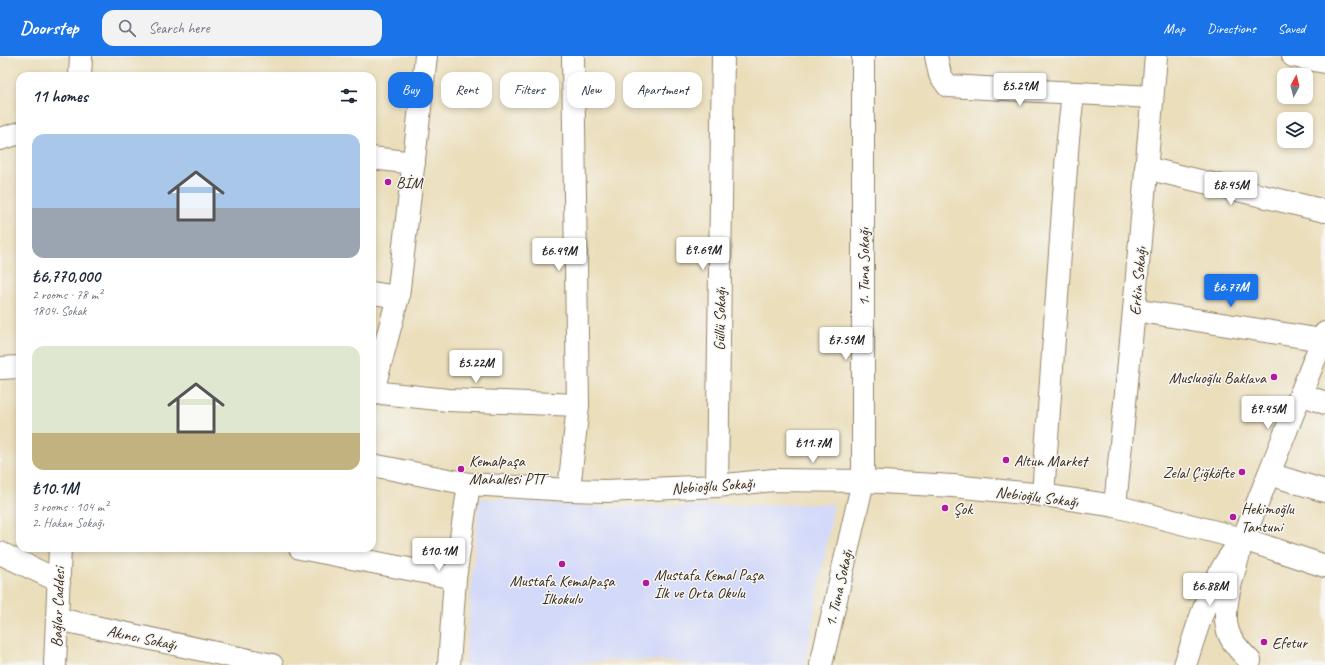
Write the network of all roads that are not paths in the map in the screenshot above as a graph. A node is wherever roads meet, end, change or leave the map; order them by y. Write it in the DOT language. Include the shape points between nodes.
graph roads {
  1 [pos="81,56"];
  2 [pos="426,56"];
  3 [pos="573,56"];
  4 [pos="723,56"];
  5 [pos="862,56"];
  6 [pos="919,56"];
  7 [pos="936,56"];
  8 [pos="1156,56"];
  9 [pos="1293,56"];
  10 [pos="1325,62"];
  11 [pos="80,72"];
  12 [pos="1073,93"];
  13 [pos="1152,97"];
  14 [pos="16,134"];
  15 [pos="0,139"];
  16 [pos="376,158"];
  17 [pos="414,163"];
  18 [pos="1146,168"];
  19 [pos="1325,211"];
  20 [pos="376,294"];
  21 [pos="398,297"];
  22 [pos="1134,310"];
  23 [pos="1324,336"];
  24 [pos="16,367"];
  25 [pos="0,368"];
  26 [pos="376,379"];
  27 [pos="376,394"];
  28 [pos="1301,394"];
  29 [pos="1325,403"];
  30 [pos="578,405"];
  31 [pos="376,466"];
  32 [pos="1268,474"];
  33 [pos="862,481"];
  34 [pos="469,484"];
  35 [pos="717,486"];
  36 [pos="569,490"];
  37 [pos="1325,491"];
  38 [pos="1043,495"];
  39 [pos="1115,506"];
  40 [pos="1243,539"];
  41 [pos="60,552"];
  42 [pos="321,552"];
  43 [pos="0,553"];
  44 [pos="1325,566"];
  45 [pos="455,578"];
  46 [pos="59,581"];
  47 [pos="58,619"];
  48 [pos="1249,664"];
  49 [pos="55,665"];
  50 [pos="272,665"];
  51 [pos="449,665"];
  52 [pos="821,665"];
  53 [pos="1185,665"];
  1 -- 11 [label="street"];
  2 -- 17 [label="street"];
  3 -- 30 [label="street"];
  4 -- 35 [label="street, Güllü Sokağı"];
  5 -- 33 [label="street, 1. Tuna Sokağı"];
  6 -- 7 [label="street"];
  7 -- 12 [label="street" via="940,75 948,86"];
  8 -- 13 [label="street, Erkin Sokağı"];
  9 -- 10 [label="street"];
  12 -- 13 [label="street"];
  12 -- 38 [label="street"];
  13 -- 18 [label="street, Erkin Sokağı"];
  14 -- 15 [label="street"];
  16 -- 17 [label="street"];
  17 -- 21 [label="street"];
  18 -- 19 [label="street"];
  18 -- 22 [label="street, Erkin Sokağı"];
  20 -- 21 [label="street"];
  21 -- 26 [label="street"];
  22 -- 23 [label="street"];
  22 -- 39 [label="street, Erkin Sokağı"];
  23 -- 28 [label="street"];
  24 -- 25 [label="street"];
  27 -- 30 [label="street"];
  28 -- 29 [label="street"];
  28 -- 32 [label="street"];
  30 -- 36 [label="street"];
  31 -- 34 [label="street, Nebioğlu Sokağı"];
  32 -- 37 [label="street"];
  32 -- 40 [label="street"];
  33 -- 35 [label="street, Nebioğlu Sokağı" via="773,480"];
  33 -- 38 [label="street, Nebioğlu Sokağı" via="953,486"];
  33 -- 52 [label="street, 1. Tuna Sokağı"];
  34 -- 36 [label="street, Nebioğlu Sokağı"];
  34 -- 45 [label="street"];
  35 -- 36 [label="street, Nebioğlu Sokağı"];
  38 -- 39 [label="street, Nebioğlu Sokağı"];
  39 -- 40 [label="street, Nebioğlu Sokağı"];
  40 -- 44 [label="street, Nebioğlu Sokağı"];
  40 -- 48 [label="street" via="1226,617 1229,634"];
  40 -- 53 [label="street" via="1229,556 1211,590"];
  41 -- 46 [label="street, Bağlar Caddesi"];
  42 -- 45 [label="street"];
  43 -- 46 [label="street"];
  45 -- 51 [label="street"];
  46 -- 47 [label="street, Bağlar Caddesi"];
  47 -- 49 [label="street, Bağlar Caddesi"];
  47 -- 50 [label="street, Akıncı Sokağı"];
}
